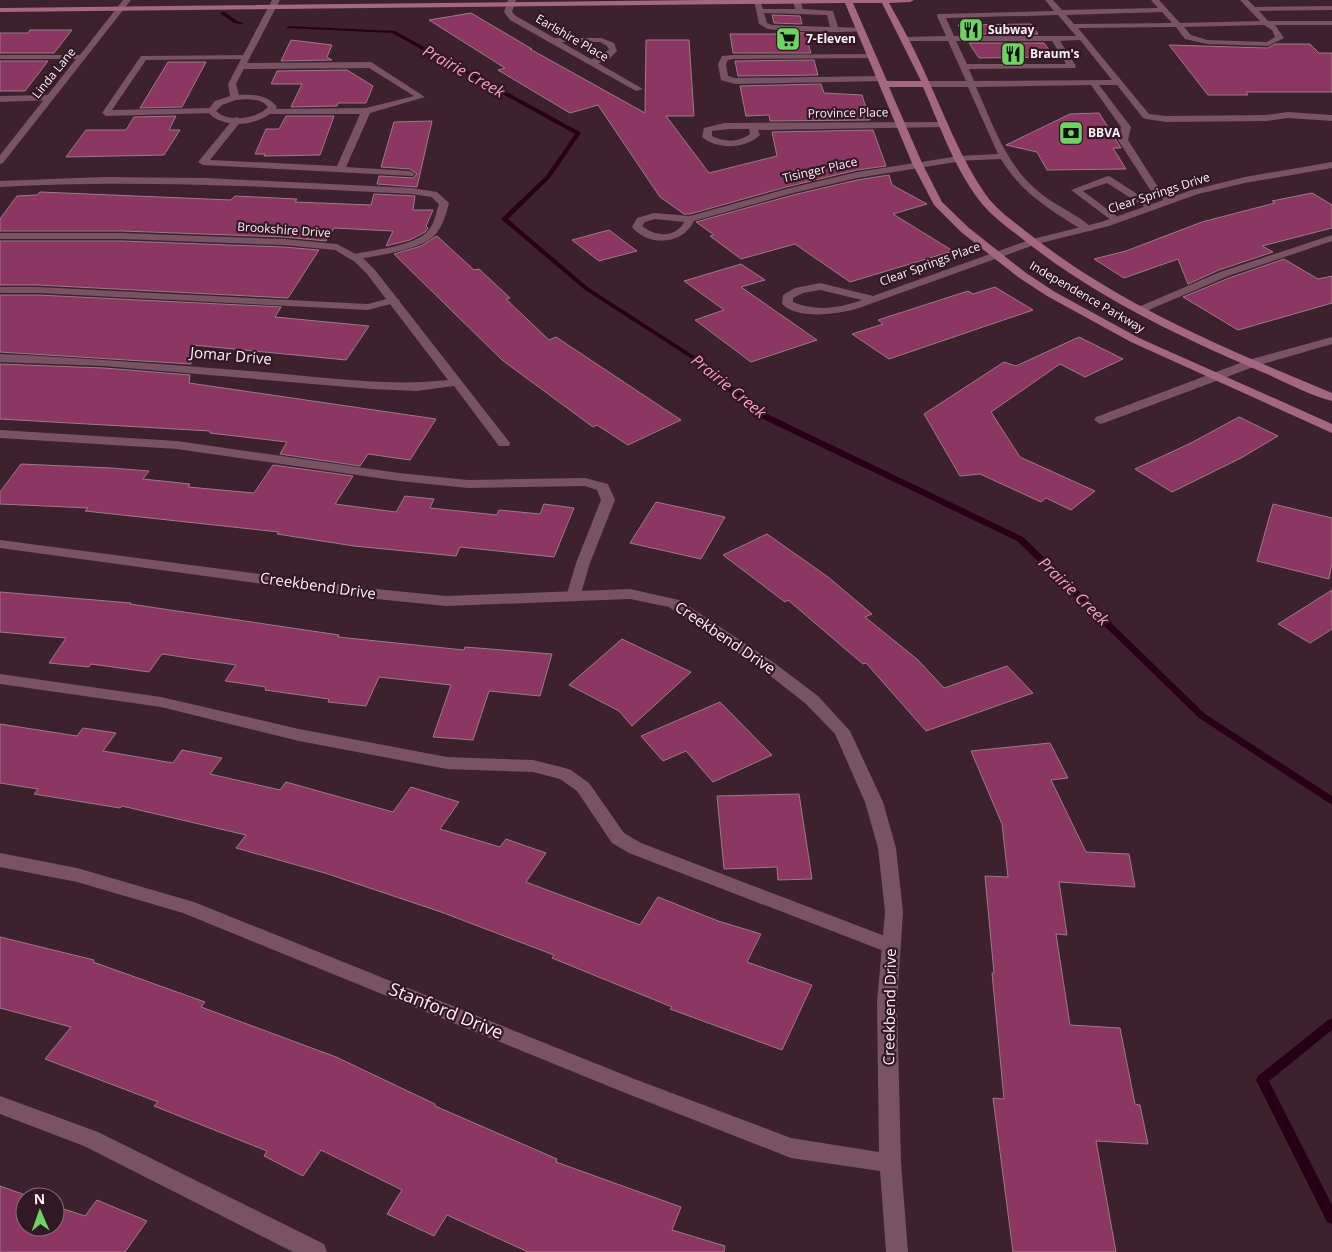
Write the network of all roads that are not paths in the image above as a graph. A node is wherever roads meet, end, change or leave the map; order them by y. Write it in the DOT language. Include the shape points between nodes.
graph roads {
  1 [pos="127,0"];
  2 [pos="797,0"];
  3 [pos="848,0"];
  4 [pos="884,0"];
  5 [pos="910,0"];
  6 [pos="1050,0"];
  7 [pos="1155,0"];
  8 [pos="1244,0"];
  9 [pos="757,1"];
  10 [pos="511,2"];
  11 [pos="275,3"];
  12 [pos="121,8"];
  13 [pos="1332,8"];
  14 [pos="1253,9"];
  15 [pos="0,10"];
  16 [pos="1163,10"];
  17 [pos="759,11"];
  18 [pos="800,11"];
  19 [pos="1060,13"];
  20 [pos="1266,23"];
  21 [pos="1332,23"];
  22 [pos="1178,24"];
  23 [pos="1072,26"];
  24 [pos="835,30"];
  25 [pos="861,30"];
  26 [pos="1054,38"];
  27 [pos="1082,38"];
  28 [pos="905,39"];
  29 [pos="951,39"];
  30 [pos="551,40"];
  31 [pos="872,56"];
  32 [pos="83,57"];
  33 [pos="0,58"];
  34 [pos="244,62"];
  35 [pos="592,64"];
  36 [pos="1072,66"];
  37 [pos="964,67"];
  38 [pos="883,82"];
  39 [pos="1089,82"];
  40 [pos="1119,82"];
  41 [pos="926,84"];
  42 [pos="971,84"];
  43 [pos="639,89"];
  44 [pos="0,98"];
  45 [pos="50,98"];
  46 [pos="234,98"];
  47 [pos="211,111"];
  48 [pos="271,111"];
  49 [pos="366,111"];
  50 [pos="1332,118"];
  51 [pos="237,120"];
  52 [pos="902,125"];
  53 [pos="943,125"];
  54 [pos="753,127"];
  55 [pos="3,152"];
  56 [pos="1004,156"];
  57 [pos="959,159"];
  58 [pos="0,161"];
  59 [pos="917,163"];
  60 [pos="1332,165"];
  61 [pos="340,169"];
  62 [pos="410,174"];
  63 [pos="0,184"];
  64 [pos="1169,201"];
  65 [pos="1152,207"];
  66 [pos="690,219"];
  67 [pos="1115,220"];
  68 [pos="1088,229"];
  69 [pos="0,236"];
  70 [pos="1332,238"];
  71 [pos="1033,242"];
  72 [pos="997,255"];
  73 [pos="354,257"];
  74 [pos="0,290"];
  75 [pos="873,299"];
  76 [pos="394,300"];
  77 [pos="1140,310"];
  78 [pos="1332,340"];
  79 [pos="0,358"];
  80 [pos="1252,363"];
  81 [pos="1214,377"];
  82 [pos="458,382"];
  83 [pos="1332,397"];
  84 [pos="1100,420"];
  85 [pos="1332,429"];
  86 [pos="0,434"];
  87 [pos="504,443"];
  88 [pos="0,544"];
  89 [pos="573,597"];
  90 [pos="0,680"];
  91 [pos="0,860"];
  92 [pos="891,946"];
  93 [pos="0,1105"];
  94 [pos="890,1163"];
  95 [pos="316,1252"];
  96 [pos="897,1252"];
  1 -- 12 [label="street, Linda Lane"];
  2 -- 3 [label="main road"];
  2 -- 9 [label="main road"];
  2 -- 18 [label="street"];
  3 -- 4 [label="main road"];
  3 -- 25 [label="main road, Independence Parkway"];
  4 -- 5 [label="main road"];
  4 -- 28 [label="main road, Independence Parkway"];
  6 -- 19 [label="street"];
  7 -- 16 [label="street"];
  8 -- 14 [label="street"];
  9 -- 10 [label="main road"];
  9 -- 17 [label="street"];
  10 -- 11 [label="main road"];
  10 -- 30 [label="street, Earlshire Place" via="508,12 513,18"];
  11 -- 12 [label="main road"];
  11 -- 34 [label="street"];
  12 -- 15 [label="main road"];
  12 -- 32 [label="street, Linda Lane"];
  13 -- 14 [label="street"];
  14 -- 20 [label="street"];
  16 -- 19 [label="street"];
  16 -- 22 [label="street"];
  17 -- 18 [label="street"];
  17 -- 24 [label="street" via="763,24 771,27"];
  18 -- 24 [label="street" via="830,13"];
  19 -- 23 [label="street"];
  19 -- 29 [label="street" via="941,16"];
  20 -- 21 [label="street"];
  20 -- 22 [label="street"];
  20 -- 22 [label="street" via="1280,38 1268,44 1207,42 1188,37"];
  22 -- 23 [label="street"];
  23 -- 27 [label="street"];
  24 -- 25 [label="street"];
  25 -- 31 [label="main road, Independence Parkway"];
  26 -- 27 [label="street"];
  26 -- 29 [label="street"];
  26 -- 36 [label="street"];
  27 -- 40 [label="street"];
  28 -- 29 [label="street"];
  28 -- 41 [label="main road, Independence Parkway"];
  29 -- 37 [label="street"];
  30 -- 35 [label="street, Earlshire Place"];
  30 -- 35 [label="street" via="601,40 611,45 612,51 606,57"];
  31 -- 38 [label="main road, Independence Parkway"];
  31 -- 38 [label="street" via="733,57 725,58 722,64 724,78 734,80"];
  32 -- 33 [label="street"];
  32 -- 45 [label="street, Linda Lane"];
  34 -- 46 [label="street" via="232,84"];
  34 -- 47 [label="street" via="144,58 106,113"];
  34 -- 49 [label="street" via="370,65 421,97"];
  35 -- 43 [label="street, Earlshire Place"];
  36 -- 37 [label="street"];
  36 -- 39 [label="street"];
  37 -- 42 [label="street"];
  38 -- 41 [label="main road"];
  38 -- 52 [label="main road, Independence Parkway"];
  39 -- 40 [label="street"];
  39 -- 42 [label="street"];
  39 -- 64 [label="street" via="1126,127 1123,140 1154,189"];
  40 -- 50 [label="street" via="1146,116 1166,120 1288,115"];
  41 -- 42 [label="street"];
  41 -- 53 [label="main road, Independence Parkway"];
  42 -- 56 [label="street"];
  44 -- 45 [label="street"];
  45 -- 55 [label="street, Linda Lane"];
  46 -- 47 [label="street" via="218,104"];
  46 -- 48 [label="street" via="268,100 273,107"];
  47 -- 51 [label="street" via="219,118"];
  48 -- 49 [label="street"];
  48 -- 51 [label="street"];
  49 -- 61 [label="street"];
  51 -- 61 [label="street" via="204,162"];
  52 -- 53 [label="street, Province Place"];
  52 -- 54 [label="street, Province Place"];
  52 -- 59 [label="main road, Independence Parkway"];
  53 -- 57 [label="main road, Independence Parkway"];
  55 -- 58 [label="street, Linda Lane"];
  56 -- 57 [label="street, Tisinger Place"];
  56 -- 68 [label="street" via="1027,187"];
  57 -- 59 [label="street, Tisinger Place"];
  57 -- 71 [label="main road, Independence Parkway" via="983,198"];
  59 -- 66 [label="street, Tisinger Place" via="814,184"];
  59 -- 72 [label="main road, Independence Parkway" via="938,203"];
  60 -- 64 [label="street, Clear Springs Drive" via="1245,180"];
  61 -- 62 [label="street"];
  63 -- 73 [label="street" via="99,178 171,179 412,190 434,194 444,202 430,235"];
  64 -- 65 [label="street, Clear Springs Drive"];
  65 -- 67 [label="street, Clear Springs Drive"];
  65 -- 67 [label="street" via="1108,179 1076,190"];
  67 -- 68 [label="street, Clear Springs Drive"];
  68 -- 71 [label="street, Clear Springs Drive"];
  69 -- 73 [label="street, Brookshire Drive" via="122,236 284,242 337,247"];
  70 -- 77 [label="street" via="1224,274"];
  71 -- 72 [label="street, Clear Springs Drive"];
  71 -- 77 [label="main road, Independence Parkway" via="1075,274"];
  72 -- 75 [label="street, Clear Springs Place"];
  72 -- 81 [label="main road, Independence Parkway" via="1051,294 1135,340"];
  73 -- 76 [label="street, Brookshire Drive"];
  74 -- 76 [label="street" via="368,307"];
  75 -- 75 [label="street, Clear Springs Place" via="828,312 804,312 788,304 787,297 813,286 836,288"];
  76 -- 82 [label="street, Brookshire Drive"];
  77 -- 80 [label="main road, Independence Parkway"];
  78 -- 80 [label="street"];
  79 -- 82 [label="street, Jomar Drive" via="104,362 380,386 417,387"];
  80 -- 81 [label="street"];
  80 -- 83 [label="main road, Independence Parkway"];
  81 -- 84 [label="street"];
  81 -- 85 [label="main road, Independence Parkway"];
  82 -- 87 [label="street, Brookshire Drive"];
  86 -- 89 [label="street" via="177,445 468,484 585,482 603,487 608,500"];
  88 -- 89 [label="street, Creekbend Drive" via="446,601"];
  89 -- 92 [label="street, Creekbend Drive" via="630,594 674,603 797,688 842,731 874,802 887,848 894,912"];
  90 -- 92 [label="street" via="161,702 299,735 447,763 533,766 565,774 583,787 618,838 635,848"];
  91 -- 94 [label="street, Stanford Drive" via="78,875 188,907 791,1148"];
  92 -- 94 [label="street, Creekbend Drive" via="887,1002"];
  93 -- 95 [label="street" via="91,1138"];
  94 -- 96 [label="street, Creekbend Drive"];
}
